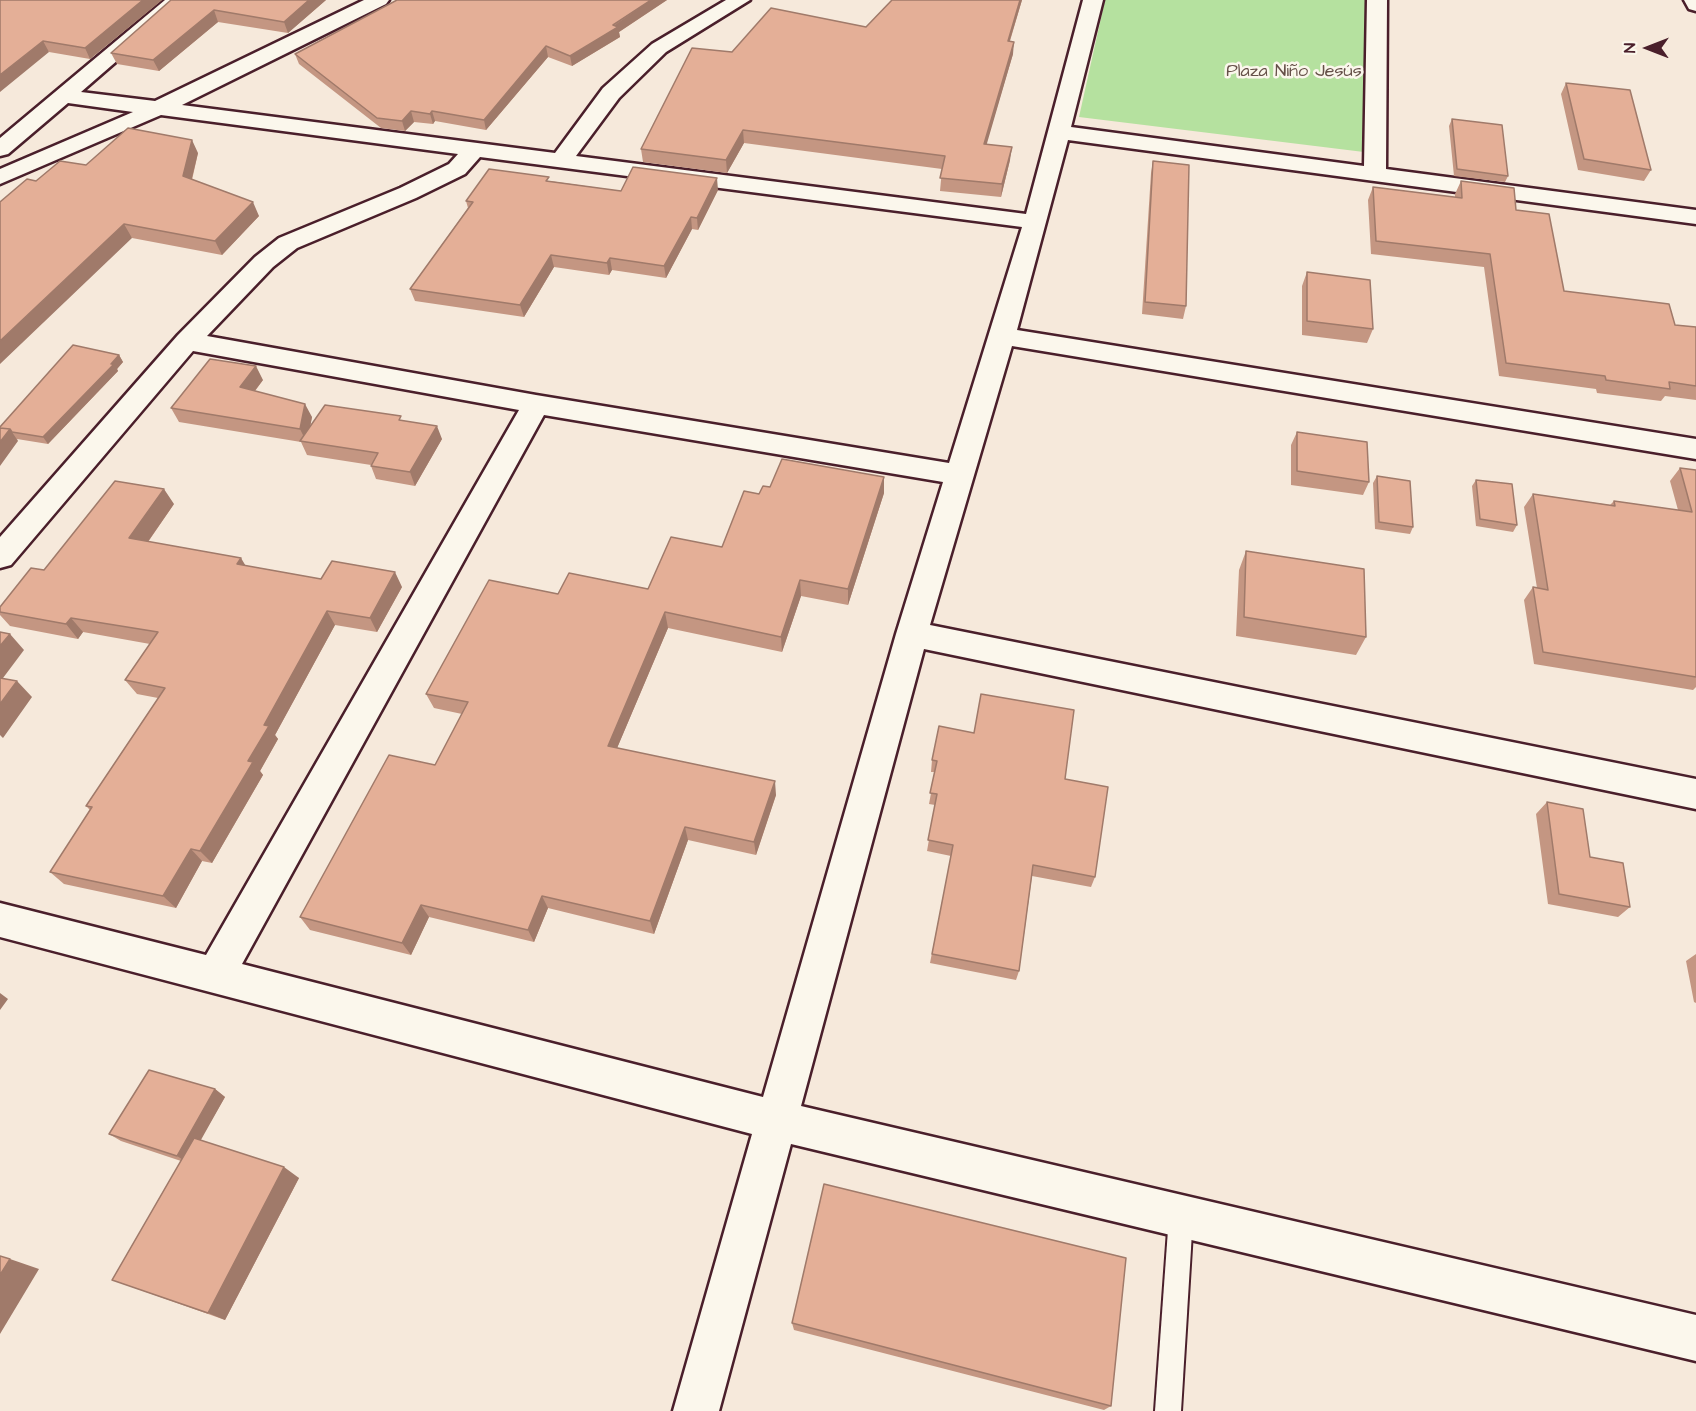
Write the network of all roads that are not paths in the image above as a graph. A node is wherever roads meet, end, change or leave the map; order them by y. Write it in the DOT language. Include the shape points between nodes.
graph roads {
  1 [pos="177,0"];
  2 [pos="379,0"];
  3 [pos="740,0"];
  4 [pos="1093,0"];
  5 [pos="1377,0"];
  6 [pos="1695,0"];
  7 [pos="1696,5"];
  8 [pos="63,96"];
  9 [pos="158,109"];
  10 [pos="1058,132"];
  11 [pos="0,149"];
  12 [pos="474,150"];
  13 [pos="560,161"];
  14 [pos="1375,174"];
  15 [pos="0,177"];
  16 [pos="1696,217"];
  17 [pos="1036,222"];
  18 [pos="1004,336"];
  19 [pos="187,342"];
  20 [pos="536,404"];
  21 [pos="1696,449"];
  22 [pos="962,474"];
  23 [pos="0,557"];
  24 [pos="912,634"];
  25 [pos="1696,794"];
  26 [pos="0,920"];
  27 [pos="216,975"];
  28 [pos="776,1120"];
  29 [pos="1181,1216"];
  30 [pos="1696,1338"];
  31 [pos="696,1411"];
  32 [pos="1168,1411"];
  1 -- 8 [label="street"];
  2 -- 9 [label="street"];
  3 -- 13 [label="street" via="658,48 611,93"];
  4 -- 10 [label="street"];
  5 -- 14 [label="street"];
  6 -- 7 [label="street"];
  8 -- 9 [label="street"];
  8 -- 11 [label="street"];
  9 -- 12 [label="street"];
  9 -- 15 [label="street"];
  10 -- 14 [label="street"];
  10 -- 17 [label="street"];
  12 -- 13 [label="street"];
  12 -- 19 [label="street" via="457,168 408,193 288,243 264,262"];
  13 -- 17 [label="street"];
  14 -- 16 [label="street"];
  17 -- 18 [label="street"];
  18 -- 21 [label="street"];
  18 -- 22 [label="street"];
  19 -- 20 [label="street"];
  19 -- 23 [label="street"];
  20 -- 22 [label="street"];
  20 -- 27 [label="street"];
  22 -- 24 [label="street"];
  24 -- 25 [label="street"];
  24 -- 28 [label="street"];
  26 -- 27 [label="street"];
  27 -- 28 [label="street"];
  28 -- 29 [label="street"];
  28 -- 31 [label="street"];
  29 -- 30 [label="street"];
  29 -- 32 [label="lane"];
}
